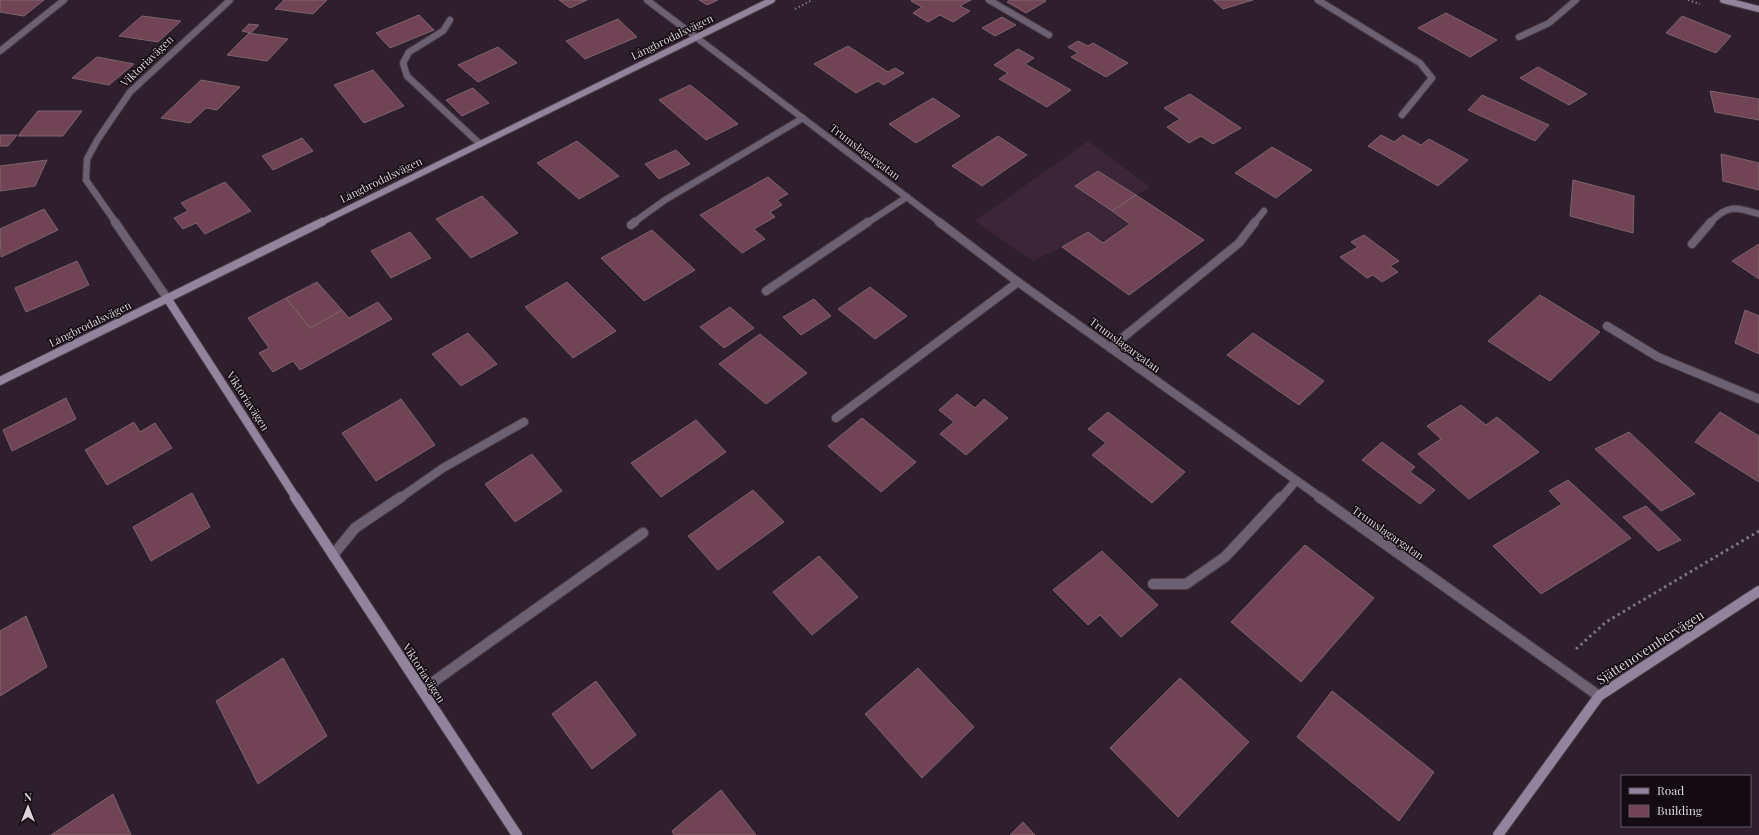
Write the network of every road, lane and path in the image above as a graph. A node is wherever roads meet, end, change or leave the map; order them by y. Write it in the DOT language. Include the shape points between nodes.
graph roads {
  1 [pos="64,0"];
  2 [pos="230,0"];
  3 [pos="646,0"];
  4 [pos="772,0"];
  5 [pos="812,0"];
  6 [pos="989,0"];
  7 [pos="1318,0"];
  8 [pos="1576,0"];
  9 [pos="1723,0"];
  10 [pos="1759,9"];
  11 [pos="792,10"];
  12 [pos="450,20"];
  13 [pos="1049,35"];
  14 [pos="696,37"];
  15 [pos="1519,37"];
  16 [pos="0,51"];
  17 [pos="1402,115"];
  18 [pos="803,118"];
  19 [pos="480,144"];
  20 [pos="907,198"];
  21 [pos="1264,211"];
  22 [pos="1759,214"];
  23 [pos="630,225"];
  24 [pos="1692,244"];
  25 [pos="1018,282"];
  26 [pos="766,291"];
  27 [pos="167,298"];
  28 [pos="1607,326"];
  29 [pos="1110,348"];
  30 [pos="0,381"];
  31 [pos="1759,399"];
  32 [pos="836,418"];
  33 [pos="524,422"];
  34 [pos="1296,481"];
  35 [pos="1759,531"];
  36 [pos="643,533"];
  37 [pos="333,555"];
  38 [pos="1153,584"];
  39 [pos="1759,591"];
  40 [pos="1571,654"];
  41 [pos="422,690"];
  42 [pos="1598,696"];
  43 [pos="517,835"];
  44 [pos="1498,835"];
  1 -- 16 [label="street"];
  2 -- 27 [label="street, Viktoriavägen" via="130,92 87,159 86,180"];
  3 -- 14 [label="street, Trumslagargatan"];
  4 -- 14 [label="street, Långbrodalsvägen"];
  5 -- 11 [label="path"];
  6 -- 13 [label="street"];
  7 -- 17 [label="street" via="1420,63 1432,78"];
  8 -- 15 [label="street" via="1549,23"];
  9 -- 10 [label="street"];
  12 -- 19 [label="street" via="443,31 409,52 403,64 407,76"];
  14 -- 18 [label="street, Trumslagargatan"];
  14 -- 19 [label="street, Långbrodalsvägen"];
  18 -- 20 [label="street, Trumslagargatan"];
  18 -- 23 [label="street" via="665,200"];
  19 -- 27 [label="street, Långbrodalsvägen"];
  20 -- 25 [label="street, Trumslagargatan"];
  20 -- 26 [label="street"];
  21 -- 29 [label="street" via="1239,243"];
  22 -- 24 [label="street" via="1739,208 1720,212"];
  25 -- 29 [label="street, Trumslagargatan"];
  25 -- 32 [label="street"];
  27 -- 30 [label="street, Långbrodalsvägen"];
  27 -- 37 [label="street, Viktoriavägen"];
  28 -- 31 [label="street" via="1658,357"];
  29 -- 34 [label="street, Trumslagargatan"];
  33 -- 37 [label="street" via="443,468 355,528"];
  34 -- 38 [label="street" via="1225,557 1186,584"];
  34 -- 42 [label="street, Trumslagargatan"];
  35 -- 40 [label="path" via="1606,622"];
  36 -- 41 [label="street"];
  37 -- 41 [label="street, Viktoriavägen"];
  39 -- 42 [label="street, Sjättenovembervägen"];
  41 -- 43 [label="street, Viktoriavägen"];
  42 -- 44 [label="street, Sjättenovembervägen"];
}
